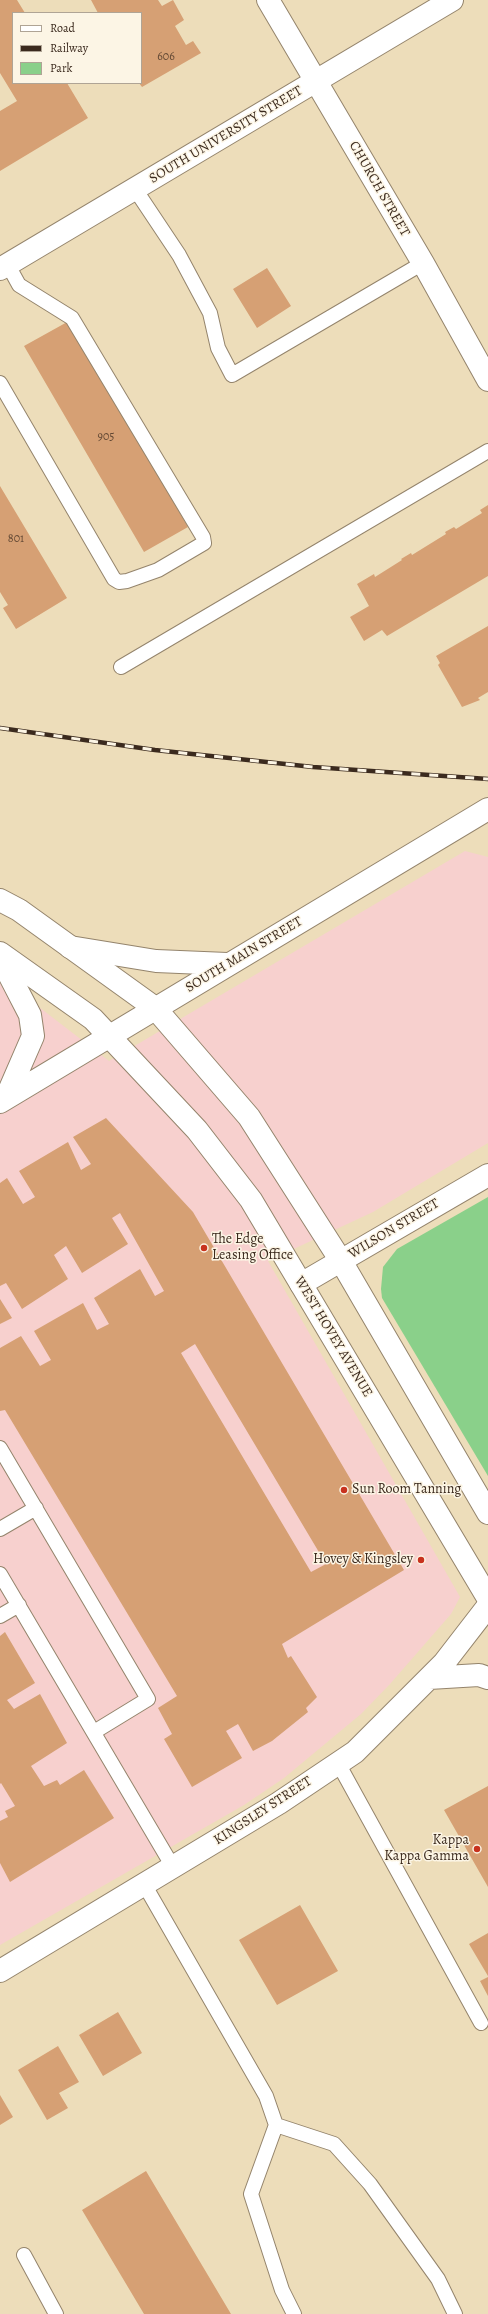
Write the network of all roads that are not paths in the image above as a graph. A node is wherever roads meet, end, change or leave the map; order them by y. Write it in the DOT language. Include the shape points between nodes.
graph roads {
  1 [pos="268,0"];
  2 [pos="452,0"];
  3 [pos="316,82"];
  4 [pos="135,189"];
  5 [pos="423,263"];
  6 [pos="4,267"];
  7 [pos="488,380"];
  8 [pos="0,383"];
  9 [pos="488,451"];
  10 [pos="121,667"];
  11 [pos="488,809"];
  12 [pos="0,900"];
  13 [pos="70,947"];
  14 [pos="0,953"];
  15 [pos="0,957"];
  16 [pos="227,964"];
  17 [pos="155,1008"];
  18 [pos="110,1036"];
  19 [pos="3,1100"];
  20 [pos="488,1175"];
  21 [pos="341,1261"];
  22 [pos="301,1284"];
  23 [pos="0,1448"];
  24 [pos="36,1508"];
  25 [pos="488,1513"];
  26 [pos="0,1529"];
  27 [pos="0,1574"];
  28 [pos="488,1598"];
  29 [pos="19,1605"];
  30 [pos="488,1606"];
  31 [pos="0,1616"];
  32 [pos="429,1678"];
  33 [pos="488,1678"];
  34 [pos="94,1732"];
  35 [pos="338,1763"];
  36 [pos="173,1867"];
  37 [pos="144,1884"];
  38 [pos="0,1971"];
  39 [pos="481,2024"];
  40 [pos="276,2125"];
  41 [pos="24,2255"];
  42 [pos="56,2314"];
  43 [pos="294,2314"];
  44 [pos="455,2314"];
  1 -- 3 [label="main road, CHURCH STREET"];
  2 -- 3 [label="main road, SOUTH UNIVERSITY STREET"];
  3 -- 4 [label="main road, SOUTH UNIVERSITY STREET"];
  3 -- 5 [label="main road, CHURCH STREET"];
  4 -- 5 [label="lane" via="179,256 210,313 218,348 232,375"];
  4 -- 6 [label="main road, SOUTH UNIVERSITY STREET"];
  5 -- 7 [label="main road, CHURCH STREET"];
  6 -- 8 [label="lane" via="19,285 72,318 204,543 158,570 127,581 119,582 114,579"];
  9 -- 10 [label="lane"];
  11 -- 16 [label="main road, SOUTH MAIN STREET"];
  12 -- 13 [label="main road" via="19,910"];
  13 -- 16 [label="main road" via="156,961"];
  13 -- 17 [label="main road"];
  14 -- 18 [label="main road, WEST HOVEY AVENUE" via="93,1019"];
  15 -- 19 [label="main road" via="30,1014 33,1036"];
  16 -- 17 [label="main road, SOUTH MAIN STREET"];
  17 -- 18 [label="main road, SOUTH MAIN STREET"];
  17 -- 21 [label="main road" via="249,1117"];
  18 -- 19 [label="main road, SOUTH MAIN STREET"];
  18 -- 22 [label="main road, WEST HOVEY AVENUE" via="197,1130 251,1200"];
  20 -- 21 [label="main road, WILSON STREET"];
  21 -- 22 [label="main road, WILSON STREET"];
  21 -- 25 [label="main road"];
  22 -- 28 [label="main road, WEST HOVEY AVENUE"];
  23 -- 24 [label="lane"];
  24 -- 26 [label="lane"];
  24 -- 34 [label="lane" via="148,1698"];
  27 -- 29 [label="lane"];
  29 -- 31 [label="lane"];
  29 -- 34 [label="lane"];
  30 -- 32 [label="main road, KINGSLEY STREET" via="444,1663"];
  32 -- 33 [label="main road" via="478,1675"];
  32 -- 35 [label="main road, KINGSLEY STREET" via="355,1752"];
  34 -- 36 [label="lane"];
  35 -- 36 [label="main road, KINGSLEY STREET" via="279,1803"];
  35 -- 39 [label="lane"];
  36 -- 37 [label="main road, KINGSLEY STREET"];
  37 -- 38 [label="main road, KINGSLEY STREET"];
  37 -- 40 [label="lane" via="266,2096"];
  40 -- 43 [label="lane" via="251,2194 282,2290"];
  40 -- 44 [label="lane" via="334,2144 370,2184 438,2279"];
  41 -- 42 [label="lane"];
}
